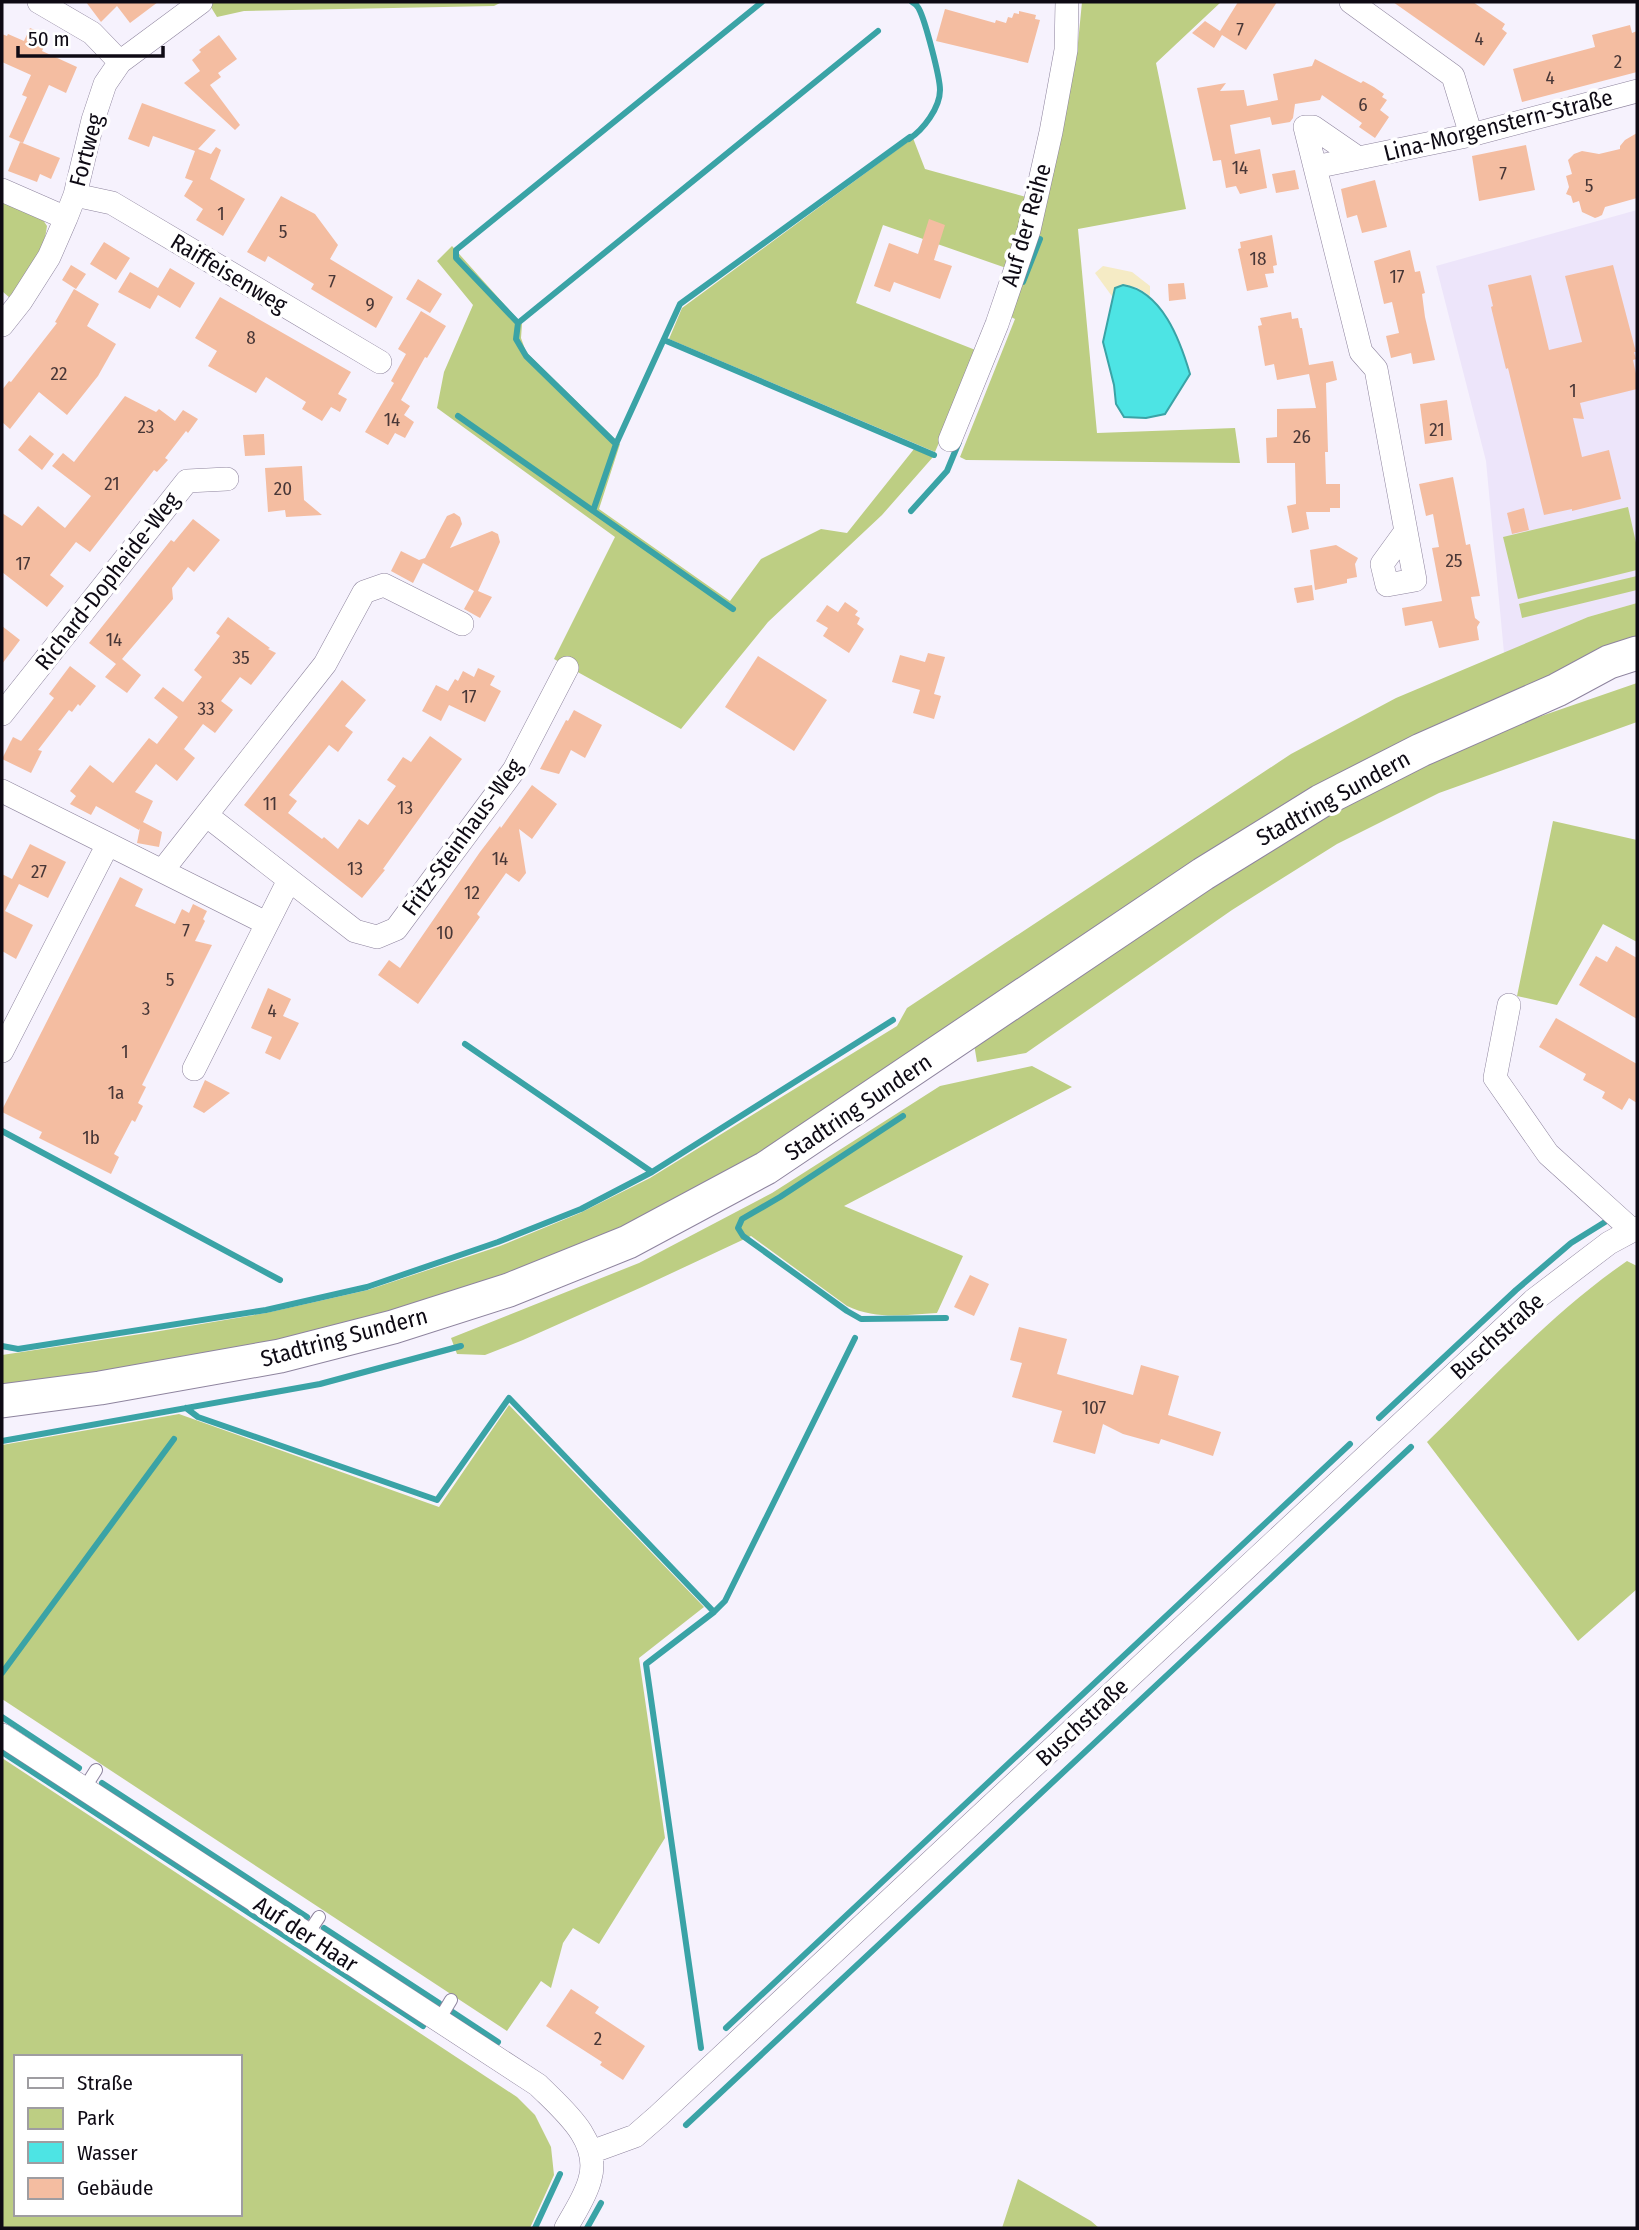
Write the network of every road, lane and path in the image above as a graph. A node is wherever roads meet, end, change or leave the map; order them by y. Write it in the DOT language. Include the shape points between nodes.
graph roads {
  1 [pos="39,2"];
  2 [pos="201,2"];
  3 [pos="1067,2"];
  4 [pos="1351,2"];
  5 [pos="120,62"];
  6 [pos="1637,91"];
  7 [pos="1471,135"];
  8 [pos="1358,158"];
  9 [pos="1315,167"];
  10 [pos="2,190"];
  11 [pos="75,195"];
  12 [pos="66,218"];
  13 [pos="2,325"];
  14 [pos="380,362"];
  15 [pos="950,440"];
  16 [pos="227,479"];
  17 [pos="1406,531"];
  18 [pos="462,624"];
  19 [pos="1637,653"];
  20 [pos="567,668"];
  21 [pos="1637,670"];
  22 [pos="1557,690"];
  23 [pos="2,714"];
  24 [pos="2,791"];
  25 [pos="206,815"];
  26 [pos="108,844"];
  27 [pos="162,871"];
  28 [pos="289,880"];
  29 [pos="266,923"];
  30 [pos="1509,1005"];
  31 [pos="2,1051"];
  32 [pos="194,1069"];
  33 [pos="1634,1229"];
  34 [pos="100,1388"];
  35 [pos="2,1401"];
  36 [pos="2,1414"];
  37 [pos="2,1735"];
  38 [pos="451,2000"];
  39 [pos="439,2020"];
  40 [pos="591,2152"];
  41 [pos="566,2228"];
  1 -- 5 [label="street" via="92,33"];
  2 -- 5 [label="street, Fortweg"];
  3 -- 15 [label="street, Auf der Reihe" via="1066,50 1029,230"];
  4 -- 7 [label="street" via="1453,76"];
  5 -- 11 [label="street, Fortweg" via="105,84"];
  6 -- 7 [label="street, Lina-Morgenstern-Straße"];
  7 -- 8 [label="street, Lina-Morgenstern-Straße"];
  8 -- 9 [label="street, Lina-Morgenstern-Straße"];
  8 -- 9 [label="street, Lina-Morgenstern-Straße" via="1313,127 1305,127"];
  9 -- 17 [label="street, Lina-Morgenstern-Straße" via="1361,352 1376,369"];
  10 -- 12 [label="street"];
  11 -- 12 [label="street, Fortweg"];
  11 -- 14 [label="street, Raiffeisenweg" via="112,203"];
  12 -- 13 [label="street, Fortweg" via="49,257"];
  16 -- 23 [label="street, Richard-Dopheide-Weg" via="187,481"];
  18 -- 25 [label="street" via="384,585 364,592 325,664"];
  19 -- 22 [label="main road, Stadtring Sundern" via="1609,662"];
  20 -- 28 [label="street, Fritz-Steinhaus-Weg" via="514,770 396,929 377,937 355,931"];
  21 -- 22 [label="main road, Stadtring Sundern"];
  22 -- 34 [label="main road, Stadtring Sundern" via="1421,750 1321,801 1203,874 766,1168 628,1242 509,1290 393,1327 281,1356"];
  24 -- 26 [label="street"];
  25 -- 27 [label="street"];
  25 -- 28 [label="street, Fritz-Steinhaus-Weg"];
  26 -- 27 [label="street"];
  26 -- 31 [label="street"];
  27 -- 29 [label="street"];
  28 -- 29 [label="street"];
  29 -- 32 [label="street"];
  30 -- 33 [label="street, Buschstraße" via="1495,1078 1548,1154"];
  33 -- 40 [label="street, Buschstraße" via="1534,1300 658,2116 635,2136"];
  34 -- 35 [label="main road, Stadtring Sundern"];
  34 -- 36 [label="main road, Stadtring Sundern"];
  37 -- 39 [label="street, Auf der Haar" via="90,1780 313,1926"];
  38 -- 39 [label="lane"];
  39 -- 40 [label="street, Auf der Haar" via="538,2085 583,2133"];
  40 -- 41 [label="street" via="590,2182"];
}
